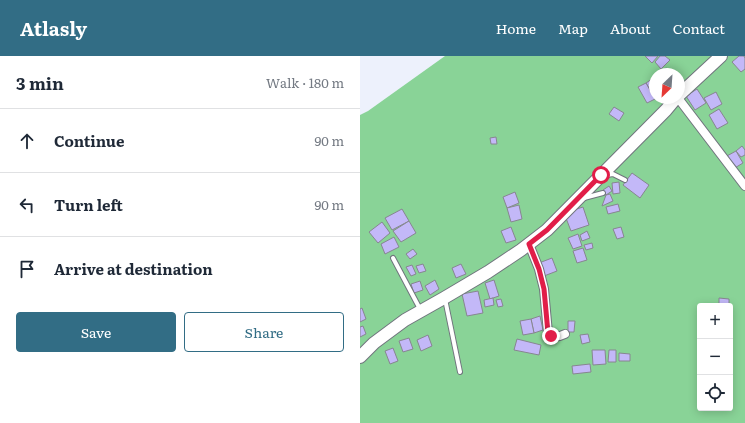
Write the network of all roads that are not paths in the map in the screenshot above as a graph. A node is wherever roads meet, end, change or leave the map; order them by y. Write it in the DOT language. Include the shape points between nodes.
graph roads {
  1 [pos="720,56"];
  2 [pos="685,89"];
  3 [pos="685,103"];
  4 [pos="671,104"];
  5 [pos="601,175"];
  6 [pos="625,180"];
  7 [pos="745,186"];
  8 [pos="603,193"];
  9 [pos="576,200"];
  10 [pos="529,244"];
  11 [pos="393,258"];
  12 [pos="444,298"];
  13 [pos="421,311"];
  14 [pos="565,334"];
  15 [pos="360,357"];
  16 [pos="460,372"];
  1 -- 2 [label="street"];
  3 -- 7 [label="street"];
  4 -- 5 [label="street"];
  5 -- 6 [label="lane" via="613,174"];
  5 -- 9 [label="street"];
  8 -- 9 [label="lane"];
  9 -- 10 [label="street" via="547,230"];
  10 -- 12 [label="street"];
  10 -- 14 [label="street" via="544,289 548,333 559,337"];
  11 -- 13 [label="lane"];
  12 -- 13 [label="street"];
  12 -- 16 [label="lane"];
  13 -- 15 [label="street" via="374,343"];
}
